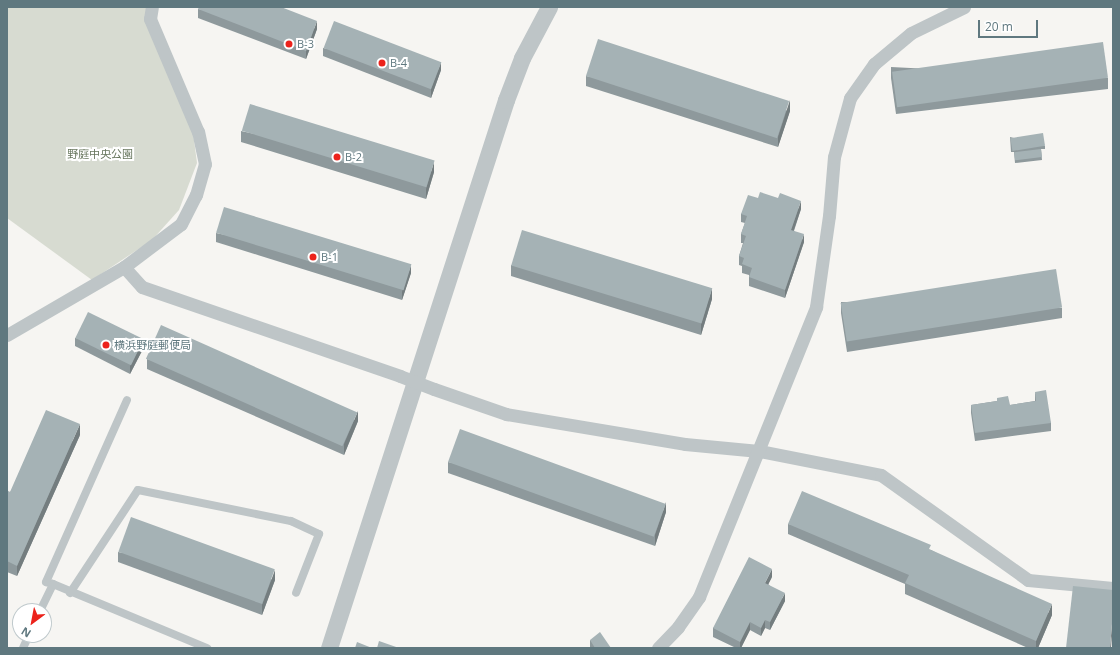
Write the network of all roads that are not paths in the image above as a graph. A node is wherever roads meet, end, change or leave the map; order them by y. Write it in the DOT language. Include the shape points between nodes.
graph roads {
  1 [pos="152,7"];
  2 [pos="549,7"];
  3 [pos="964,7"];
  4 [pos="124,267"];
  5 [pos="7,335"];
  6 [pos="127,400"];
  7 [pos="759,450"];
  8 [pos="53,584"];
  9 [pos="1113,588"];
  10 [pos="70,593"];
  11 [pos="296,593"];
  12 [pos="44,603"];
  13 [pos="207,648"];
  14 [pos="329,648"];
  15 [pos="658,648"];
  1 -- 4 [label="street" via="150,20 198,132 205,164 196,195 181,224"];
  2 -- 14 [label="street" via="522,58 506,100"];
  3 -- 7 [label="street" via="911,33 874,64 850,98 834,157 829,216 816,307"];
  4 -- 5 [label="street"];
  4 -- 7 [label="street, bridge" via="142,287 506,414 685,444"];
  6 -- 8 [label="lane" via="46,582"];
  7 -- 9 [label="street" via="880,475 1028,580"];
  7 -- 15 [label="street" via="700,597 678,627"];
  8 -- 10 [label="lane"];
  8 -- 12 [label="lane"];
  10 -- 11 [label="lane" via="138,490 291,520 319,534"];
  10 -- 13 [label="lane"];
}
